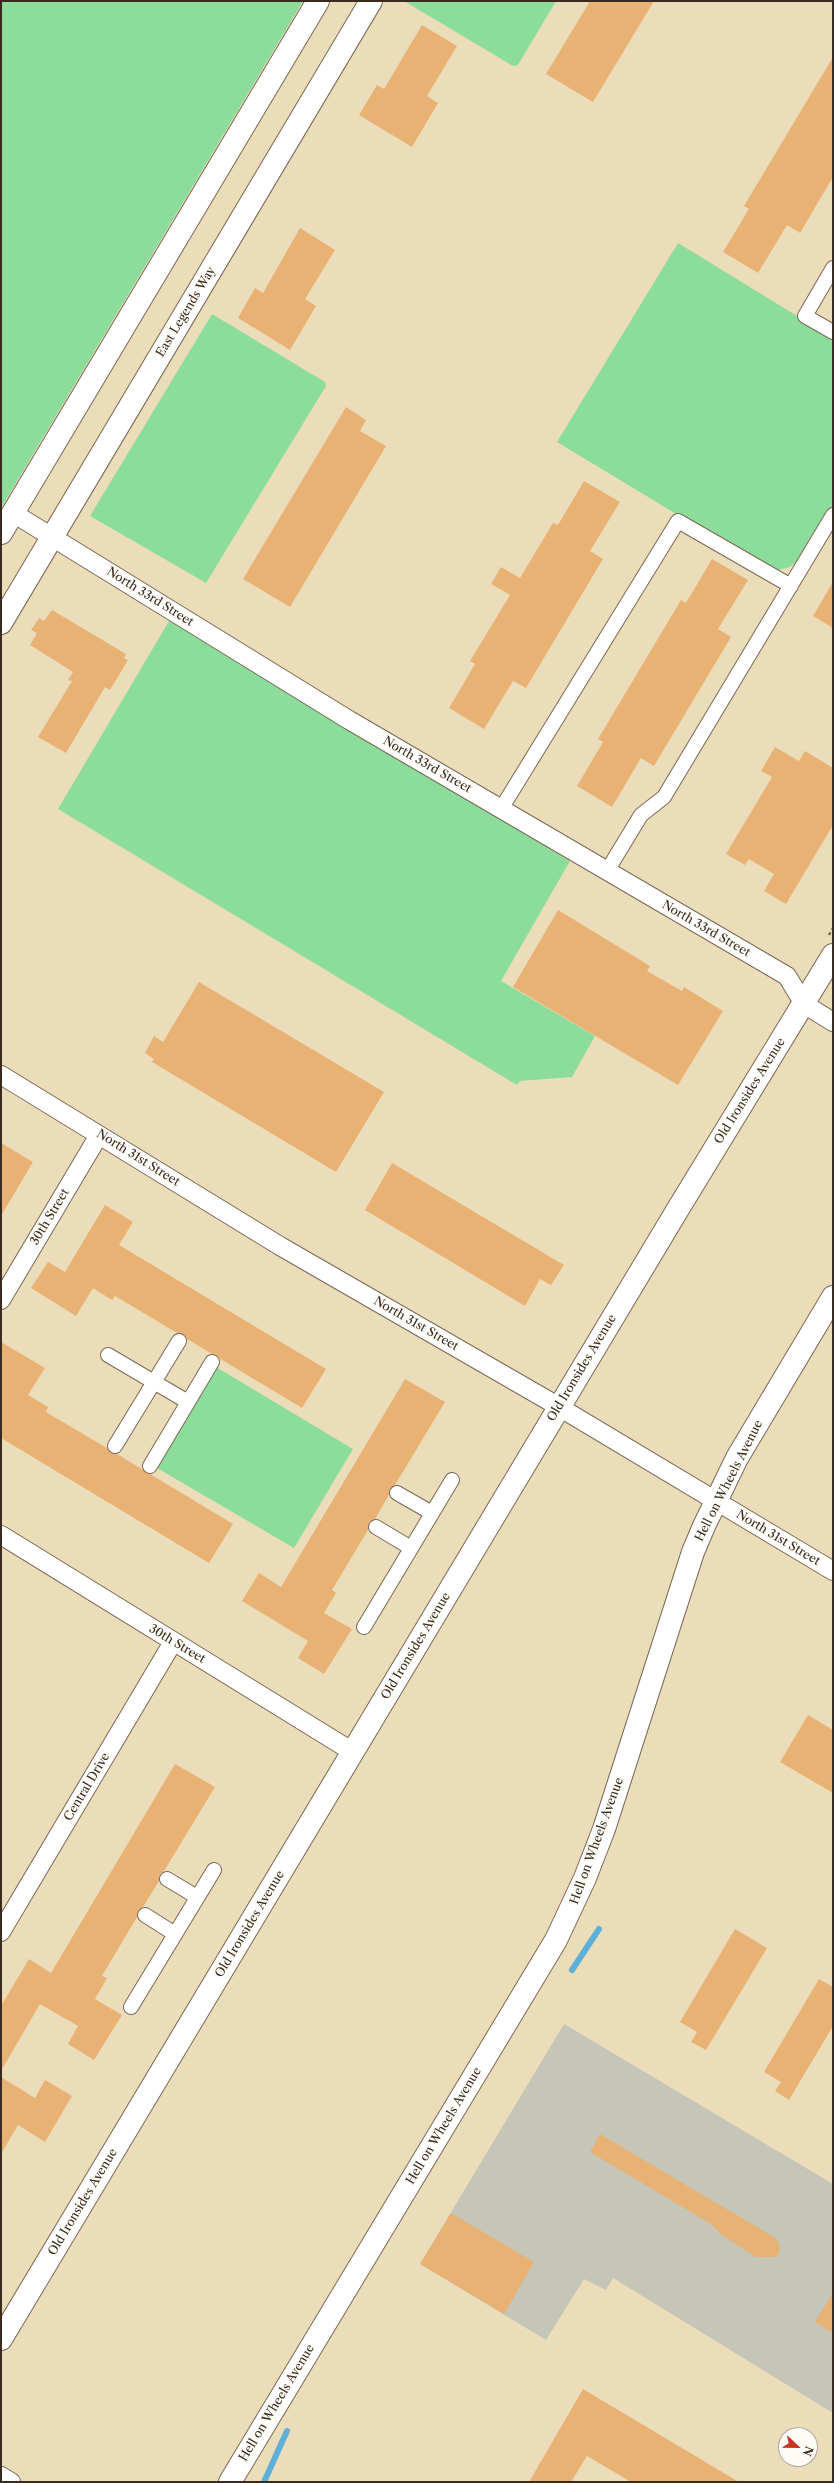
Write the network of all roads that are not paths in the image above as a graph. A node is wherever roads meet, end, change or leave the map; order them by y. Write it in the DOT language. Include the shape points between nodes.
graph roads {
  1 [pos="318,1"];
  2 [pos="371,1"];
  3 [pos="833,268"];
  4 [pos="833,332"];
  5 [pos="13,513"];
  6 [pos="833,515"];
  7 [pos="1,534"];
  8 [pos="53,537"];
  9 [pos="791,586"];
  10 [pos="1,623"];
  11 [pos="502,809"];
  12 [pos="607,871"];
  13 [pos="833,954"];
  14 [pos="804,1004"];
  15 [pos="833,1022"];
  16 [pos="1,1075"];
  17 [pos="100,1135"];
  18 [pos="833,1297"];
  19 [pos="1,1300"];
  20 [pos="179,1341"];
  21 [pos="108,1355"];
  22 [pos="212,1362"];
  23 [pos="154,1382"];
  24 [pos="188,1402"];
  25 [pos="559,1407"];
  26 [pos="116,1446"];
  27 [pos="150,1466"];
  28 [pos="452,1480"];
  29 [pos="397,1493"];
  30 [pos="716,1501"];
  31 [pos="432,1513"];
  32 [pos="376,1527"];
  33 [pos="1,1535"];
  34 [pos="411,1548"];
  35 [pos="833,1571"];
  36 [pos="364,1627"];
  37 [pos="173,1642"];
  38 [pos="353,1752"];
  39 [pos="214,1870"];
  40 [pos="167,1878"];
  41 [pos="197,1897"];
  42 [pos="145,1915"];
  43 [pos="1,1932"];
  44 [pos="175,1934"];
  45 [pos="131,2007"];
  46 [pos="1,2339"];
  47 [pos="1,2476"];
  48 [pos="11,2482"];
  49 [pos="230,2482"];
  1 -- 5 [label="street"];
  2 -- 8 [label="street, East Legends Way"];
  3 -- 4 [label="street" via="805,316"];
  5 -- 7 [label="street"];
  5 -- 8 [label="street, North 33rd Street"];
  6 -- 9 [label="street"];
  8 -- 10 [label="street, East Legends Way"];
  8 -- 11 [label="street, North 33rd Street" via="349,720"];
  9 -- 11 [label="street" via="678,521"];
  9 -- 12 [label="street" via="664,797 641,815"];
  11 -- 12 [label="street, North 33rd Street"];
  12 -- 14 [label="street, North 33rd Street" via="787,976"];
  13 -- 14 [label="street, Old Ironsides Avenue"];
  14 -- 15 [label="street, North 33rd Street"];
  14 -- 25 [label="street, Old Ironsides Avenue"];
  16 -- 17 [label="street, North 31st Street"];
  17 -- 19 [label="street, 30th Street"];
  17 -- 25 [label="street, North 31st Street" via="280,1246"];
  18 -- 30 [label="street, Hell on Wheels Avenue" via="741,1452"];
  20 -- 23 [label="street"];
  21 -- 23 [label="street"];
  22 -- 24 [label="street"];
  23 -- 24 [label="street"];
  23 -- 26 [label="street"];
  24 -- 27 [label="street"];
  25 -- 30 [label="street, North 31st Street"];
  25 -- 38 [label="street, Old Ironsides Avenue"];
  28 -- 31 [label="street"];
  29 -- 31 [label="street"];
  30 -- 35 [label="street, North 31st Street"];
  30 -- 49 [label="street, Hell on Wheels Avenue" via="693,1552 604,1829 572,1909"];
  31 -- 34 [label="street"];
  32 -- 34 [label="street"];
  33 -- 37 [label="street, 30th Street"];
  34 -- 36 [label="street"];
  37 -- 38 [label="street, 30th Street"];
  37 -- 43 [label="street, Central Drive"];
  38 -- 46 [label="street, Old Ironsides Avenue"];
  39 -- 41 [label="street"];
  40 -- 41 [label="street"];
  41 -- 44 [label="street"];
  42 -- 44 [label="street"];
  44 -- 45 [label="street"];
  47 -- 48 [label="street"];
}
